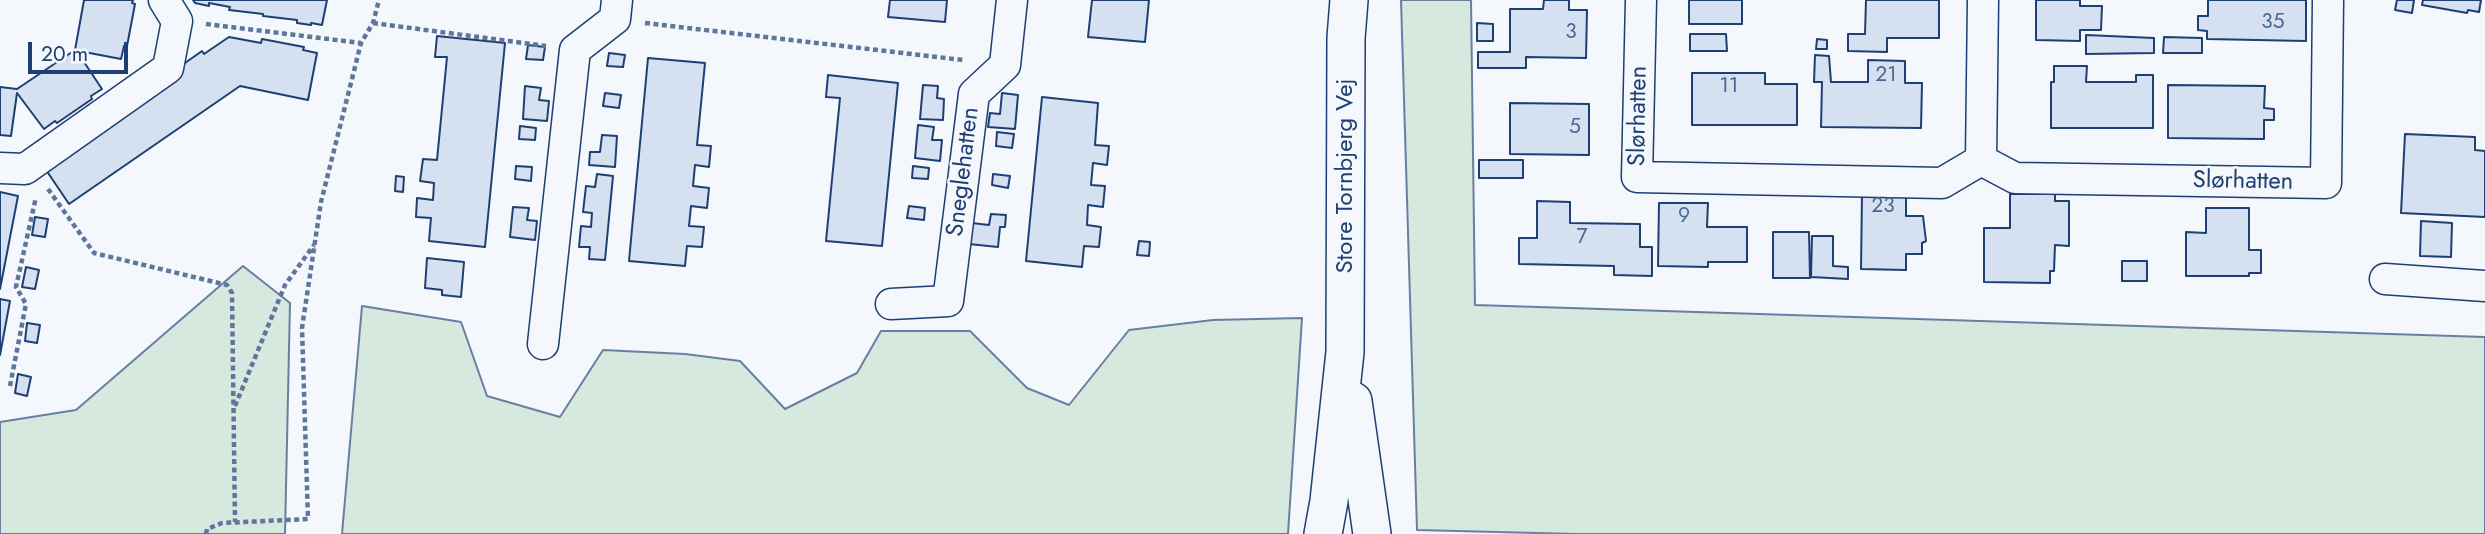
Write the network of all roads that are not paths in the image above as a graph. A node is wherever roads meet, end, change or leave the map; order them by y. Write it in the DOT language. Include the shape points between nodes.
graph roads {
  1 [pos="1012,0"];
  2 [pos="1349,0"];
  3 [pos="1641,0"];
  4 [pos="1983,0"];
  5 [pos="2329,0"];
  6 [pos="170,10"];
  7 [pos="616,10"];
  8 [pos="1981,160"];
  9 [pos="0,168"];
  10 [pos="2385,279"];
  11 [pos="2485,286"];
  12 [pos="891,304"];
  13 [pos="543,344"];
  14 [pos="1345,352"];
  15 [pos="1323,534"];
  16 [pos="1372,534"];
  1 -- 12 [label="street, Sneglehatten" via="1005,65 974,94 948,301"];
  2 -- 14 [label="street, Store Tornbjerg Vej"];
  3 -- 8 [label="street, Slørhatten" via="1637,177 1942,183"];
  4 -- 8 [label="street"];
  5 -- 8 [label="street, Slørhatten" via="2326,183 2015,178"];
  6 -- 9 [label="street" via="167,68 35,172"];
  7 -- 13 [label="street" via="575,50"];
  10 -- 11 [label="street"];
  14 -- 15 [label="street, Store Tornbjerg Vej"];
  14 -- 16 [label="street, Store Tornbjerg Vej"];
}
